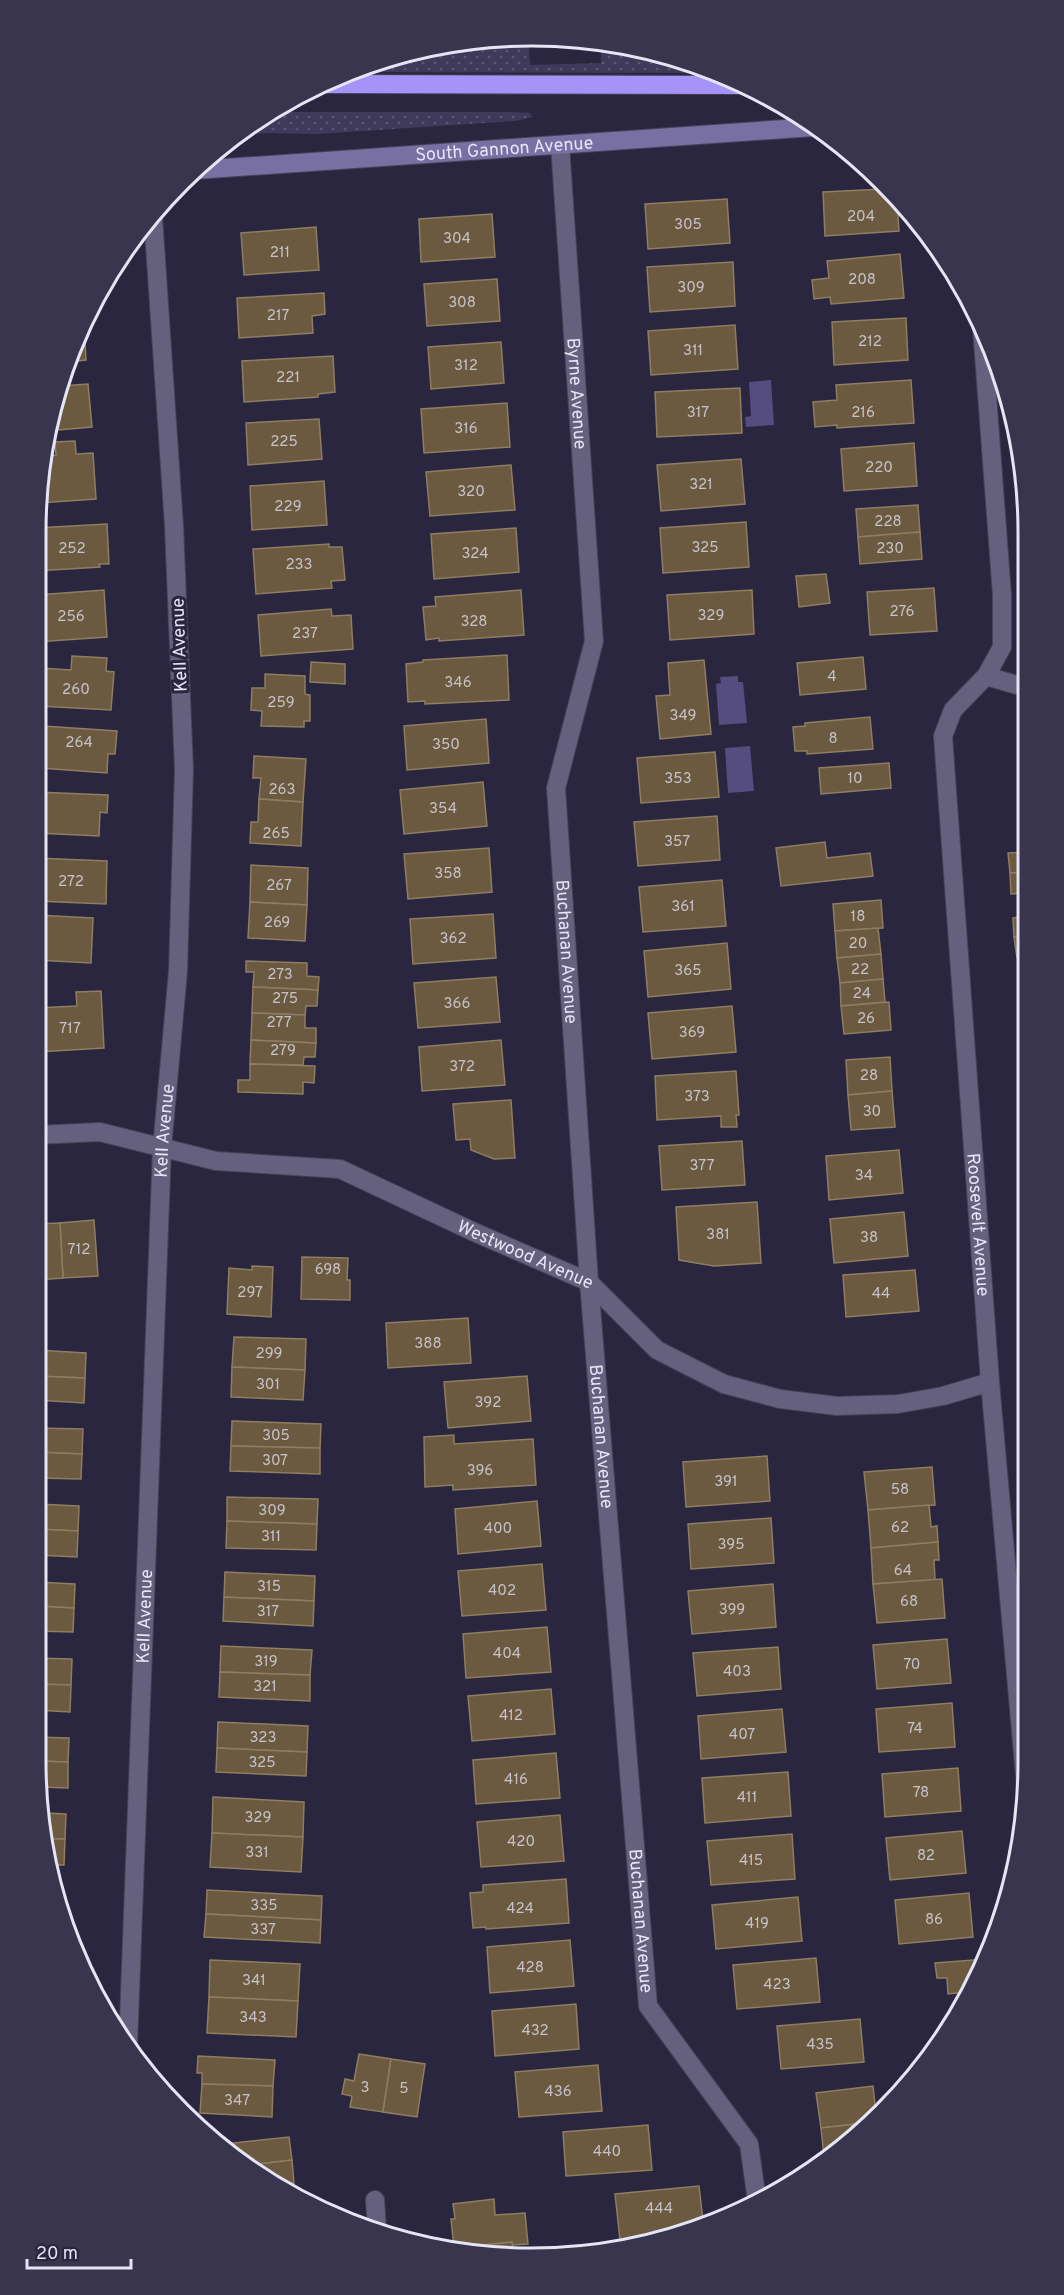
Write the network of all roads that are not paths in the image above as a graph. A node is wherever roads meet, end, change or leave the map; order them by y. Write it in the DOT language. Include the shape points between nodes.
graph roads {
  1 [pos="344,84"];
  2 [pos="722,85"];
  3 [pos="802,128"];
  4 [pos="560,145"];
  5 [pos="210,169"];
  6 [pos="154,228"];
  7 [pos="984,354"];
  8 [pos="594,641"];
  9 [pos="986,676"];
  10 [pos="1018,685"];
  11 [pos="46,1135"];
  12 [pos="162,1148"];
  13 [pos="589,1282"];
  14 [pos="990,1383"];
  15 [pos="1018,1698"];
  16 [pos="128,2034"];
  17 [pos="756,2193"];
  18 [pos="375,2200"];
  19 [pos="377,2223"];
  1 -- 2 [label="highway"];
  3 -- 4 [label="main road, South Gannon Avenue"];
  4 -- 5 [label="main road, South Gannon Avenue"];
  4 -- 8 [label="street, Byrne Avenue"];
  6 -- 12 [label="street, Kell Avenue" via="174,526 184,770 178,971"];
  7 -- 9 [label="street, Roosevelt Avenue" via="1002,595 1002,647"];
  8 -- 13 [label="street, Buchanan Avenue" via="556,788"];
  9 -- 10 [label="street"];
  9 -- 14 [label="street, Roosevelt Avenue" via="953,710 943,736"];
  11 -- 12 [label="street, Westwood Avenue" via="100,1132"];
  12 -- 13 [label="street, Westwood Avenue" via="216,1161 340,1169"];
  12 -- 16 [label="street, Kell Avenue"];
  13 -- 14 [label="street, Westwood Avenue" via="657,1350 724,1384 780,1399 837,1406 898,1404"];
  13 -- 17 [label="street, Buchanan Avenue" via="648,2006 749,2144"];
  14 -- 15 [label="street, Roosevelt Avenue"];
  18 -- 19 [label="street"];
}
